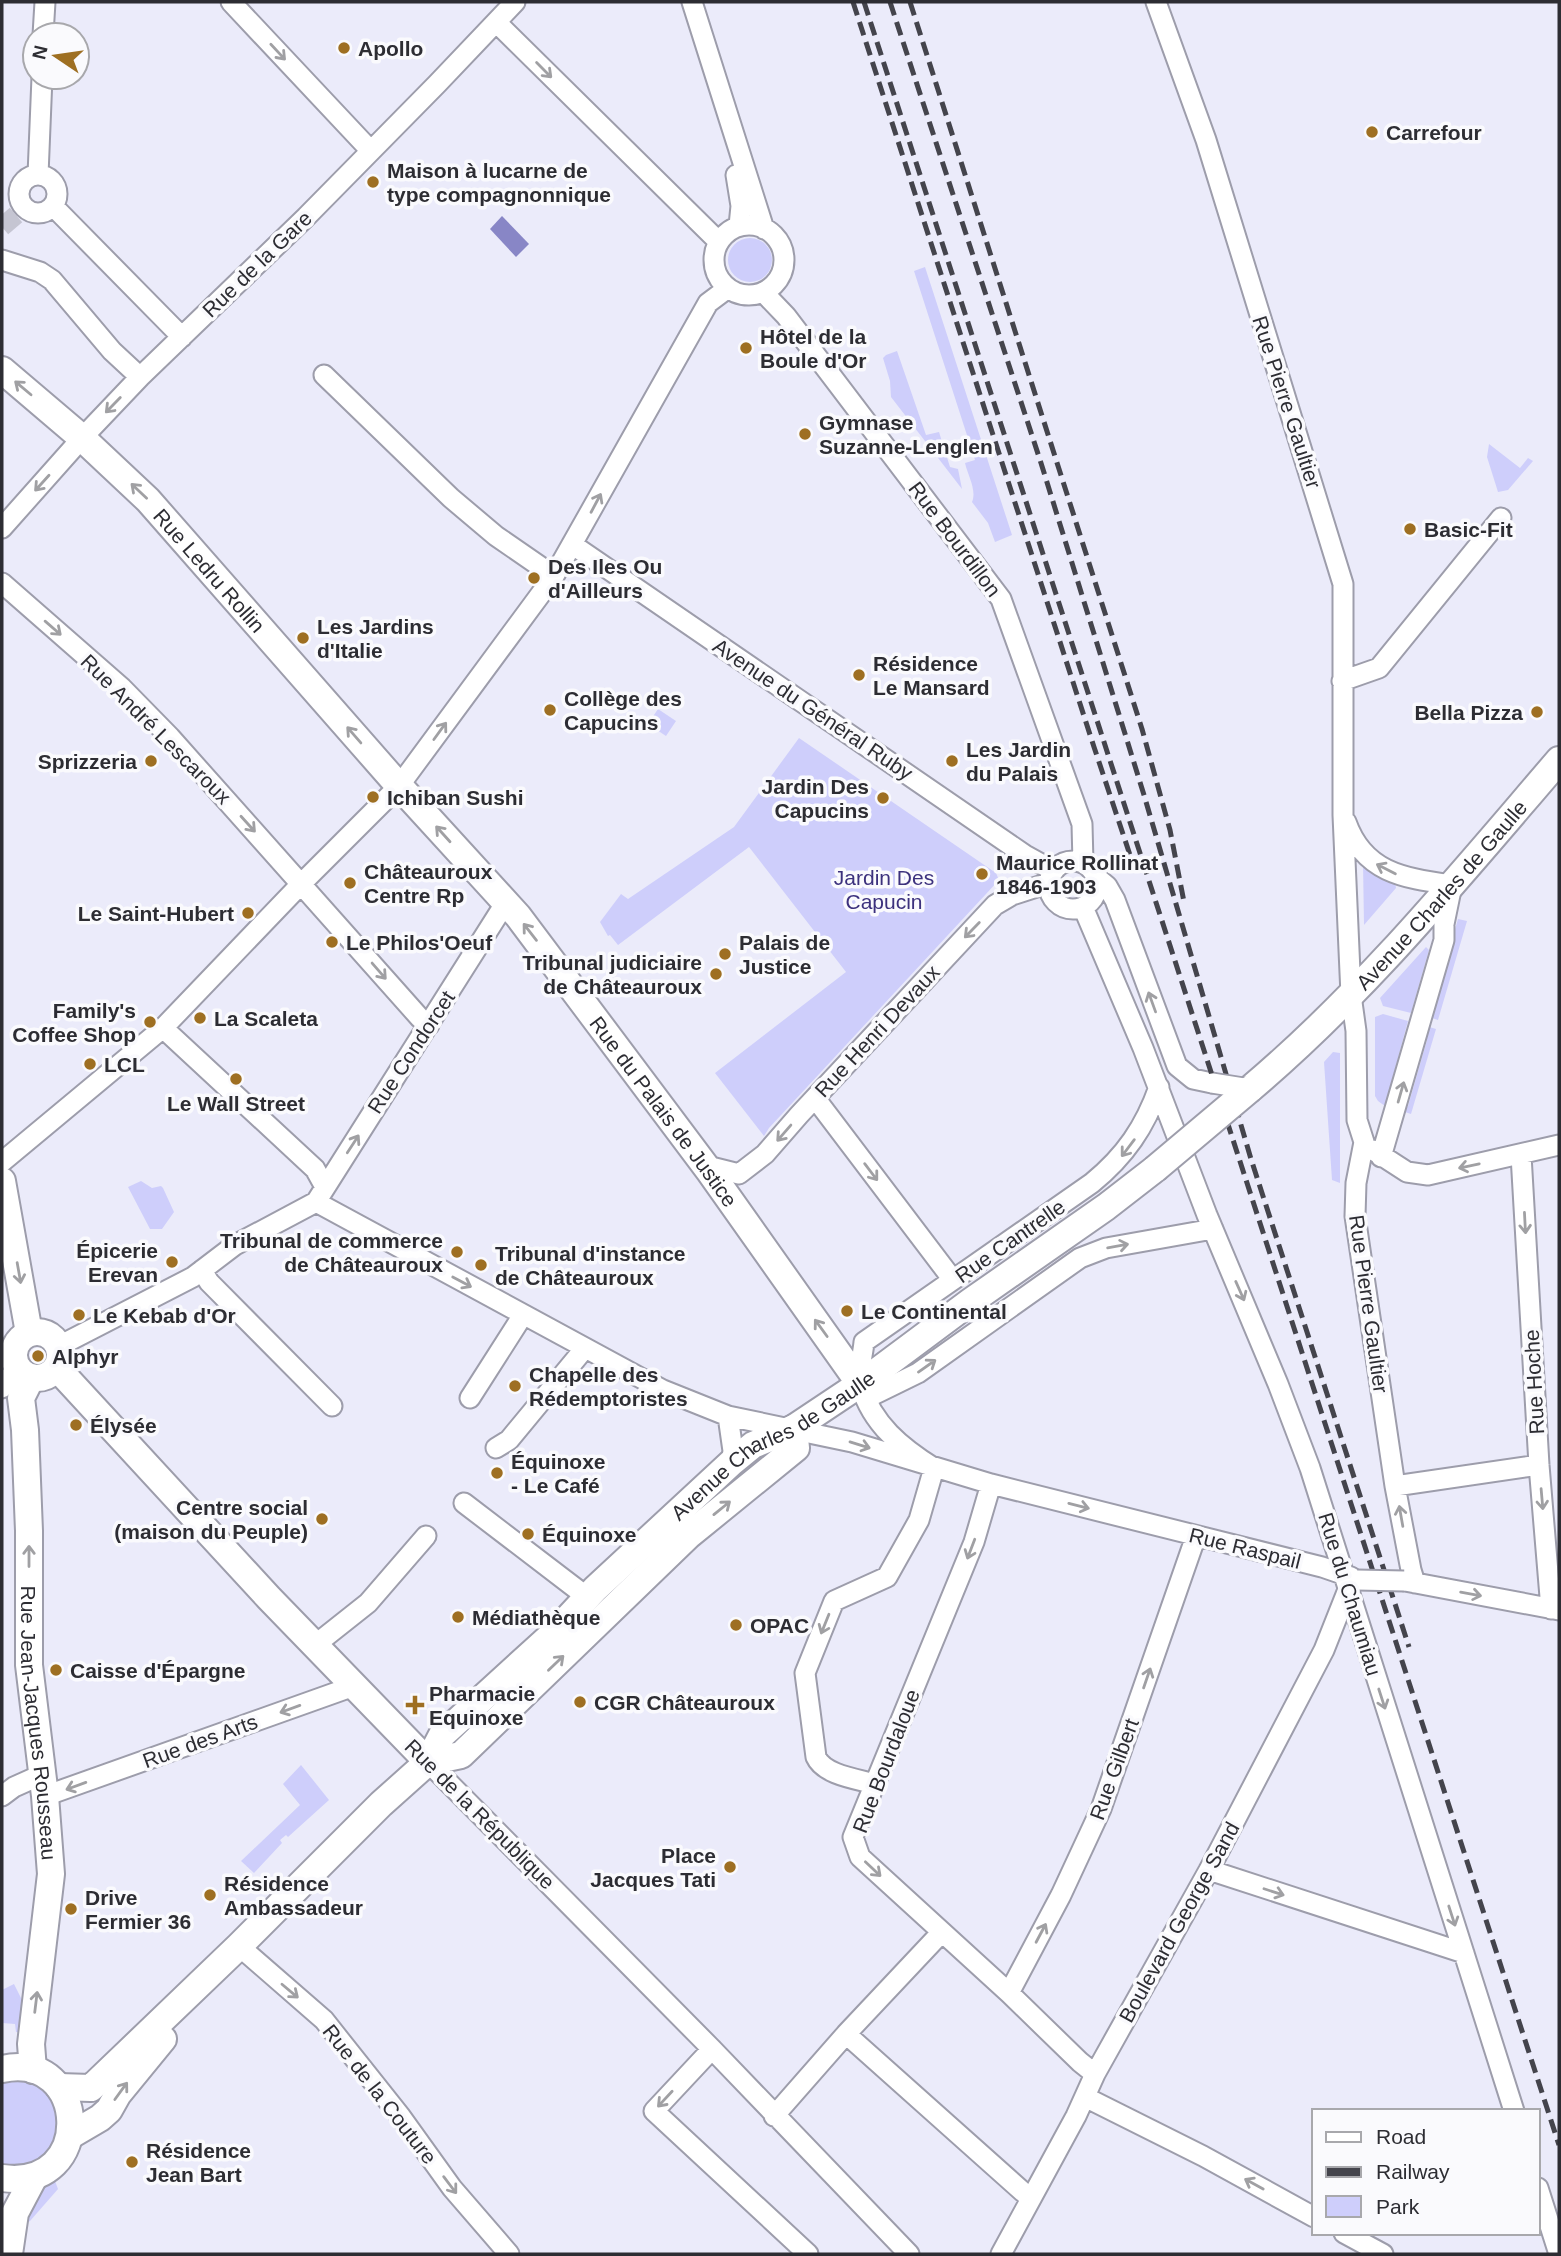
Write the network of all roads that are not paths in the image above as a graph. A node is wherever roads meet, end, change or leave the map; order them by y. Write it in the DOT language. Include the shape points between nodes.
graph roads {
  1 [pos="45,2"];
  2 [pos="231,2"];
  3 [pos="515,2"];
  4 [pos="682,2"];
  5 [pos="692,2"];
  6 [pos="1156,2"];
  7 [pos="44,21"];
  8 [pos="496,22"];
  9 [pos="41,91"];
  10 [pos="371,150"];
  11 [pos="38,175"];
  12 [pos="53,206"];
  13 [pos="739,226"];
  14 [pos="764,229"];
  15 [pos="719,242"];
  16 [pos="2,260"];
  17 [pos="728,288"];
  18 [pos="763,292"];
  19 [pos="182,337"];
  20 [pos="2,370"];
  21 [pos="324,375"];
  22 [pos="140,377"];
  23 [pos="82,438"];
  24 [pos="1502,517"];
  25 [pos="2,528"];
  26 [pos="573,545"];
  27 [pos="554,576"];
  28 [pos="2,583"];
  29 [pos="1342,681"];
  30 [pos="1559,760"];
  31 [pos="399,786"];
  32 [pos="1343,815"];
  33 [pos="1089,870"];
  34 [pos="1051,877"];
  35 [pos="302,883"];
  36 [pos="1452,885"];
  37 [pos="506,902"];
  38 [pos="1083,908"];
  39 [pos="1351,995"];
  40 [pos="429,1025"];
  41 [pos="163,1028"];
  42 [pos="1159,1087"];
  43 [pos="1250,1089"];
  44 [pos="815,1098"];
  45 [pos="1364,1142"];
  46 [pos="1559,1145"];
  47 [pos="1521,1155"];
  48 [pos="1381,1157"];
  49 [pos="2,1162"];
  50 [pos="710,1172"];
  51 [pos="2,1181"];
  52 [pos="321,1194"];
  53 [pos="1213,1229"];
  54 [pos="202,1270"];
  55 [pos="953,1280"];
  56 [pos="523,1315"];
  57 [pos="29,1333"];
  58 [pos="585,1348"];
  59 [pos="58,1357"];
  60 [pos="16,1389"];
  61 [pos="863,1391"];
  62 [pos="470,1398"];
  63 [pos="332,1406"];
  64 [pos="728,1416"];
  65 [pos="795,1438"];
  66 [pos="496,1448"];
  67 [pos="731,1463"];
  68 [pos="1539,1465"];
  69 [pos="934,1468"];
  70 [pos="991,1484"];
  71 [pos="1395,1486"];
  72 [pos="464,1503"];
  73 [pos="426,1536"];
  74 [pos="1196,1536"];
  75 [pos="1350,1580"];
  76 [pos="1410,1582"];
  77 [pos="587,1597"];
  78 [pos="1555,1609"];
  79 [pos="315,1645"];
  80 [pos="354,1686"];
  81 [pos="428,1762"];
  82 [pos="875,1784"];
  83 [pos="44,1785"];
  84 [pos="2,1796"];
  85 [pos="1209,1870"];
  86 [pos="941,1933"];
  87 [pos="239,1946"];
  88 [pos="1464,1953"];
  89 [pos="1009,1993"];
  90 [pos="846,2034"];
  91 [pos="712,2049"];
  92 [pos="2,2069"];
  93 [pos="33,2070"];
  94 [pos="1096,2074"];
  95 [pos="58,2087"];
  96 [pos="1085,2097"];
  97 [pos="1513,2109"];
  98 [pos="774,2116"];
  99 [pos="71,2135"];
  100 [pos="34,2176"];
  101 [pos="2,2178"];
  102 [pos="1540,2194"];
  103 [pos="1031,2199"];
  104 [pos="1312,2216"];
  105 [pos="1348,2235"];
  106 [pos="9,2254"];
  107 [pos="509,2254"];
  108 [pos="808,2254"];
  109 [pos="909,2254"];
  110 [pos="1001,2254"];
  111 [pos="1383,2254"];
  112 [pos="1559,2254"];
  1 -- 7 [label="street"];
  2 -- 10 [label="street, one-way"];
  3 -- 8 [label="street, Rue de la Gare"];
  4 -- 13 [label="street" via="738,181"];
  5 -- 14 [label="street"];
  6 -- 29 [label="street, Rue Pierre Gaultier" via="1206,140 1338,565 1343,584"];
  8 -- 10 [label="street, Rue de la Gare"];
  8 -- 15 [label="street, one-way"];
  9 -- 11 [label="street"];
  10 -- 19 [label="street, Rue de la Gare"];
  11 -- 12 [label="street" via="54,183 57,195"];
  11 -- 12 [label="street" via="22,184 20,211 36,213"];
  12 -- 19 [label="street"];
  13 -- 14 [label="street"];
  13 -- 15 [label="street"];
  14 -- 18 [label="street" via="778,240 783,259 778,278"];
  15 -- 17 [label="street" via="714,266"];
  16 -- 22 [label="street" via="52,279"];
  17 -- 18 [label="street" via="745,295"];
  26 -- 17 [label="street, one-way" via="708,303"];
  18 -- 33 [label="street, Rue Bourdillon" via="1001,599 1082,824"];
  19 -- 22 [label="street, Rue de la Gare"];
  23 -- 20 [label="main road, Rue Ledru Rollin, one-way"];
  21 -- 27 [label="street" via="451,498"];
  22 -- 23 [label="street, Rue de la Gare, one-way"];
  23 -- 25 [label="street, Rue de la Gare, one-way"];
  31 -- 23 [label="main road, Rue Ledru Rollin, one-way" via="148,500"];
  24 -- 29 [label="street" via="1379,668"];
  26 -- 27 [label="street"];
  26 -- 34 [label="street, Avenue du Général Ruby"];
  31 -- 27 [label="street, one-way"];
  28 -- 35 [label="street, Rue André Lescaroux, one-way" via="122,688"];
  29 -- 32 [label="street, Rue Pierre Gaultier"];
  30 -- 36 [label="main road, Avenue Charles de Gaulle"];
  31 -- 35 [label="street"];
  37 -- 31 [label="main road, Rue du Palais de Justice, one-way"];
  36 -- 32 [label="street, Rue Pierre Gaultier, one-way" via="1403,877 1375,864 1352,839"];
  32 -- 39 [label="street, Rue Pierre Gaultier"];
  33 -- 34 [label="street" via="1067,862"];
  33 -- 38 [label="street" via="1097,886"];
  43 -- 33 [label="street, one-way, bridge" via="1193,1079 1177,1066 1115,900"];
  34 -- 38 [label="street" via="1053,899 1059,905"];
  34 -- 44 [label="street, Rue Henri Devaux, one-way" via="995,905"];
  35 -- 40 [label="street, Rue André Lescaroux, one-way"];
  35 -- 41 [label="street"];
  36 -- 39 [label="main road, Avenue Charles de Gaulle"];
  48 -- 36 [label="street, one-way" via="1444,940"];
  37 -- 40 [label="street, Rue Condorcet"];
  50 -- 37 [label="main road, Rue du Palais de Justice, one-way"];
  38 -- 42 [label="street"];
  39 -- 43 [label="main road, Avenue Charles de Gaulle"];
  39 -- 45 [label="street, Rue Pierre Gaultier" via="1357,1120"];
  52 -- 40 [label="street, Rue Condorcet, one-way"];
  41 -- 49 [label="street"];
  41 -- 52 [label="street" via="315,1169"];
  42 -- 53 [label="street, Rue du Chaumiau"];
  42 -- 55 [label="street, Rue Cantrelle, one-way" via="1133,1143 1111,1168"];
  43 -- 61 [label="main road, Avenue Charles de Gaulle, bridge" via="1106,1207 970,1302"];
  44 -- 50 [label="street, Rue Henri Devaux, one-way" via="765,1154 739,1174 715,1168"];
  44 -- 55 [label="street, one-way"];
  45 -- 48 [label="street"];
  45 -- 71 [label="street, Rue Pierre Gaultier" via="1355,1216"];
  46 -- 47 [label="street"];
  47 -- 48 [label="street, one-way" via="1428,1175 1407,1172"];
  47 -- 68 [label="street, Rue Hoche, one-way"];
  61 -- 50 [label="main road, Rue du Palais de Justice, one-way"];
  51 -- 57 [label="main road, one-way"];
  52 -- 54 [label="street"];
  52 -- 56 [label="street, Rue Raspail, one-way"];
  61 -- 53 [label="street, one-way" via="918,1373 1080,1258 1105,1248"];
  53 -- 75 [label="street, Rue du Chaumiau, one-way" via="1278,1384"];
  54 -- 59 [label="street"];
  54 -- 63 [label="street"];
  55 -- 61 [label="street, Rue Cantrelle" via="864,1342"];
  56 -- 58 [label="street, Rue Raspail"];
  56 -- 62 [label="street"];
  57 -- 59 [label="main road" via="50,1335"];
  57 -- 60 [label="main road, Rue Jean-Jacques Rousseau" via="15,1348"];
  58 -- 64 [label="street, Rue Raspail" via="663,1390"];
  58 -- 66 [label="street" via="509,1440"];
  59 -- 60 [label="main road" via="46,1377"];
  59 -- 79 [label="main road, Rue de la République"];
  83 -- 60 [label="main road, Rue Jean-Jacques Rousseau, one-way" via="29,1665 25,1430"];
  61 -- 65 [label="main road, Avenue Charles de Gaulle"];
  61 -- 69 [label="street, Rue Raspail" via="888,1432 906,1451"];
  64 -- 65 [label="street, Rue Raspail"];
  64 -- 67 [label="street"];
  65 -- 67 [label="main road, Avenue Charles de Gaulle" via="753,1445"];
  65 -- 69 [label="street, Rue Raspail, one-way" via="852,1442"];
  81 -- 65 [label="main road, Avenue Charles de Gaulle, one-way" via="461,1755"];
  67 -- 77 [label="main road, Avenue Charles de Gaulle"];
  68 -- 71 [label="street"];
  68 -- 78 [label="street, Rue Hoche, one-way"];
  69 -- 70 [label="street, Rue Raspail"];
  69 -- 82 [label="street, one-way" via="919,1520 887,1577 834,1601 805,1673 818,1763"];
  70 -- 74 [label="street, Rue Raspail, one-way"];
  70 -- 82 [label="street, Rue Bourdaloue, one-way" via="974,1542"];
  76 -- 71 [label="street, Rue Pierre Gaultier, one-way"];
  72 -- 77 [label="street"];
  73 -- 79 [label="street" via="368,1603"];
  74 -- 75 [label="street, Rue Raspail" via="1322,1567"];
  89 -- 74 [label="street, Rue Gilbert, one-way" via="1101,1809"];
  75 -- 76 [label="street, Rue Raspail, bridge"];
  75 -- 85 [label="street, Boulevard George Sand" via="1324,1650"];
  75 -- 88 [label="street, Rue du Chaumiau, one-way" via="1364,1643"];
  76 -- 78 [label="street, Rue Raspail, one-way"];
  77 -- 81 [label="main road, Avenue Charles de Gaulle" via="442,1735"];
  79 -- 80 [label="main road, Rue de la République"];
  80 -- 81 [label="main road, Rue de la République"];
  80 -- 83 [label="street, Rue des Arts, one-way"];
  81 -- 87 [label="main road, Avenue Charles de Gaulle"];
  81 -- 91 [label="street, Rue de la République"];
  82 -- 86 [label="street, Rue Bourdaloue, one-way" via="853,1837 860,1857"];
  83 -- 84 [label="street, Rue des Arts" via="14,1787"];
  93 -- 83 [label="main road, Rue Jean-Jacques Rousseau, one-way" via="51,1874"];
  85 -- 88 [label="street, one-way"];
  85 -- 94 [label="street, Boulevard George Sand"];
  86 -- 89 [label="street, Rue Bourdaloue"];
  86 -- 90 [label="street"];
  87 -- 95 [label="main road, Avenue Charles de Gaulle" via="91,2088"];
  99 -- 87 [label="main road, Avenue Charles de Gaulle, one-way" via="100,2118"];
  87 -- 107 [label="street, Rue de la Couture, one-way" via="324,2021 452,2188"];
  88 -- 97 [label="street, Rue du Chaumiau"];
  89 -- 94 [label="street, Rue Bourdaloue"];
  90 -- 98 [label="street"];
  90 -- 103 [label="street"];
  91 -- 98 [label="street, Rue de la République"];
  91 -- 108 [label="street, one-way" via="653,2111"];
  92 -- 93 [label="main road"];
  93 -- 95 [label="main road"];
  94 -- 96 [label="street, Boulevard George Sand"];
  95 -- 99 [label="main road" via="72,2118"];
  96 -- 103 [label="street, Boulevard George Sand"];
  104 -- 96 [label="street, one-way"];
  98 -- 109 [label="street, Rue de la République"];
  99 -- 100 [label="main road" via="52,2166"];
  100 -- 101 [label="main road"];
  100 -- 106 [label="main road" via="15,2213"];
  102 -- 112 [label="street"];
  103 -- 110 [label="street, Boulevard George Sand"];
  105 -- 111 [label="street"];
}
